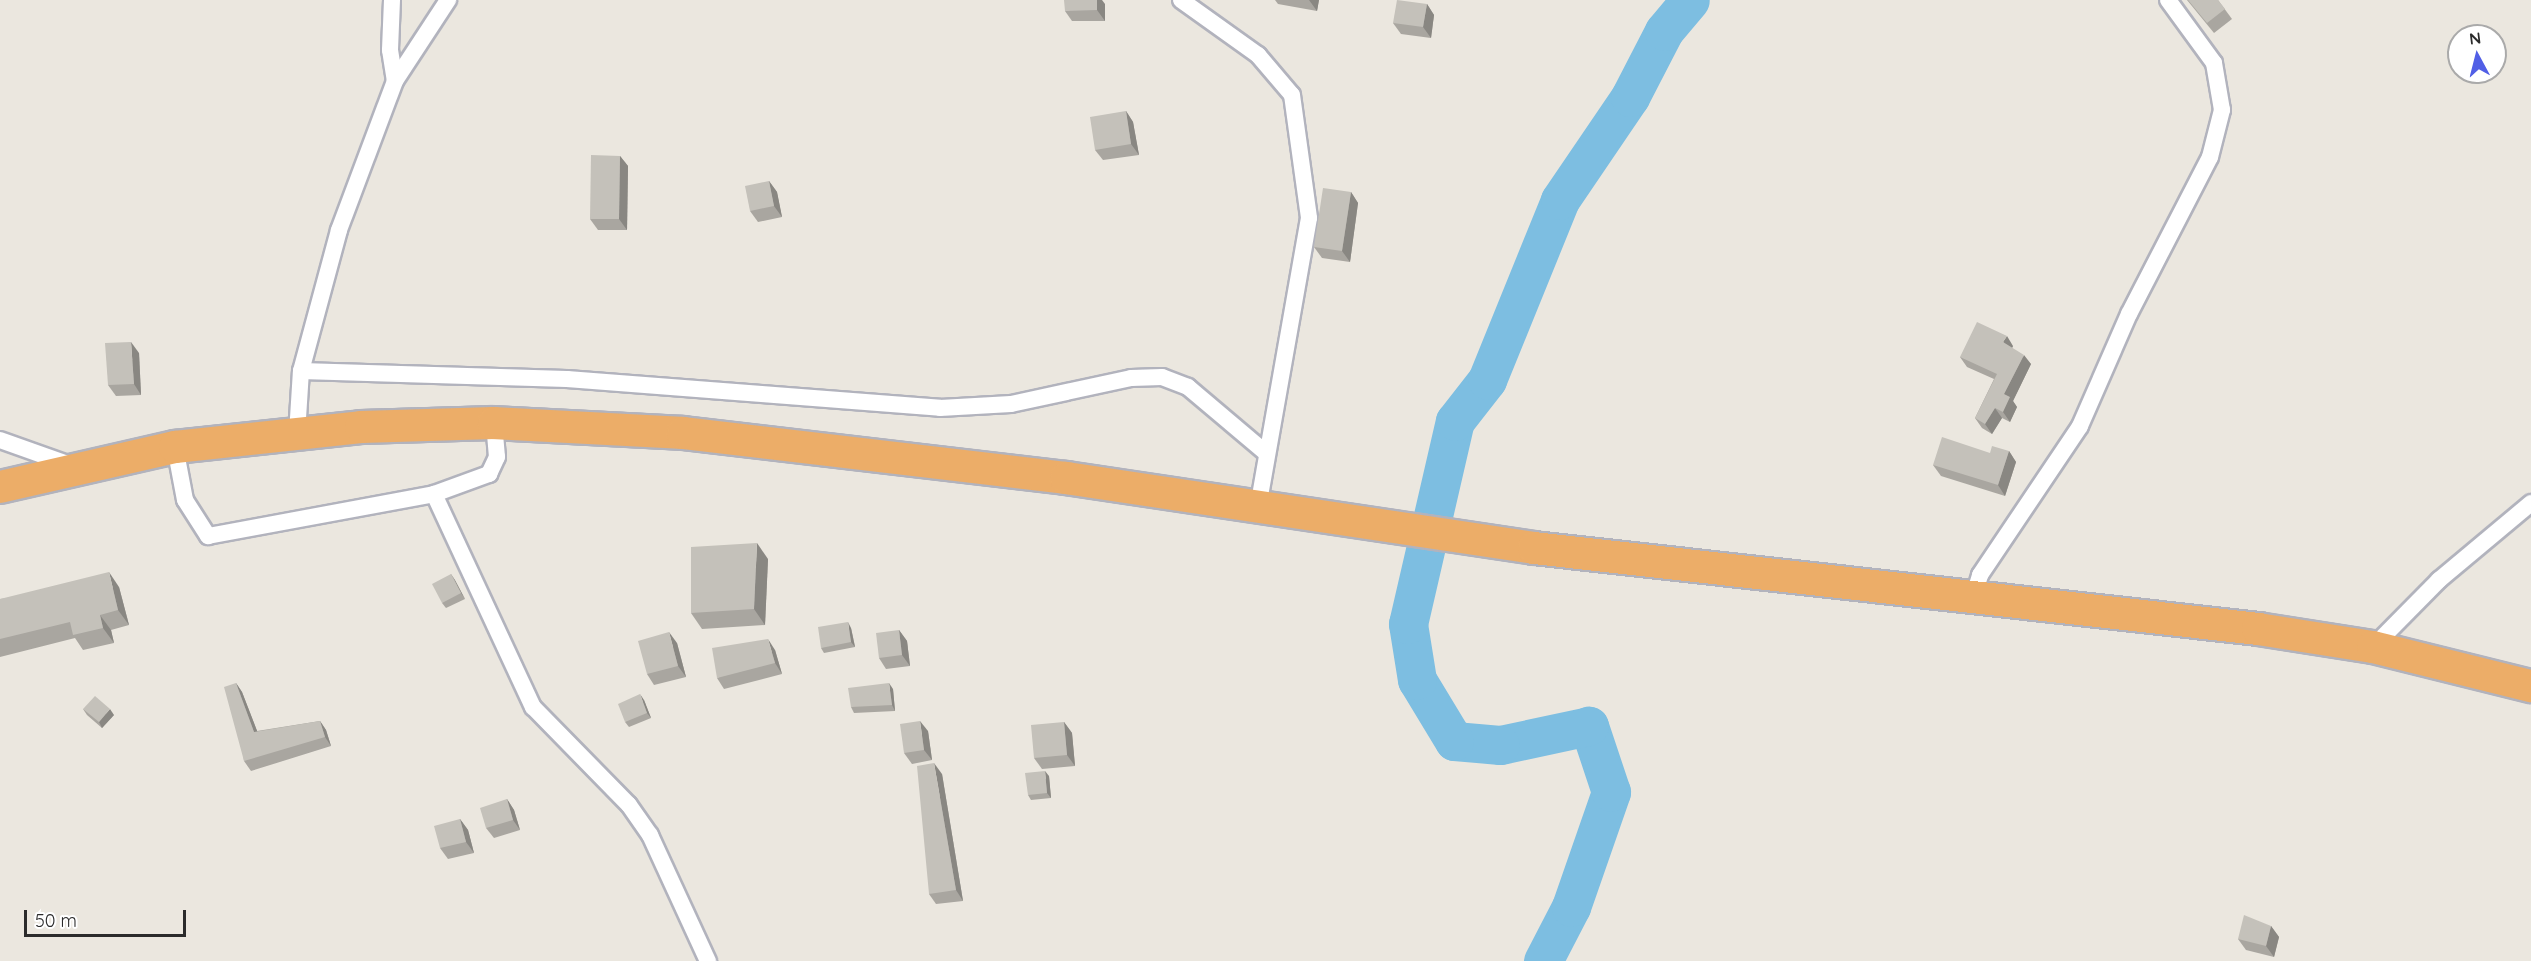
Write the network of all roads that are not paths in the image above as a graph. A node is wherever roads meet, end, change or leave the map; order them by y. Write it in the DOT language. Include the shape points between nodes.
graph roads {
  1 [pos="392,0"];
  2 [pos="448,0"];
  3 [pos="1181,0"];
  4 [pos="2168,0"];
  5 [pos="395,81"];
  6 [pos="300,371"];
  7 [pos="494,423"];
  8 [pos="297,434"];
  9 [pos="0,440"];
  10 [pos="175,447"];
  11 [pos="1266,453"];
  12 [pos="73,466"];
  13 [pos="0,487"];
  14 [pos="434,494"];
  15 [pos="2531,503"];
  16 [pos="1258,508"];
  17 [pos="1974,595"];
  18 [pos="2373,647"];
  19 [pos="2531,686"];
  20 [pos="708,961"];
  1 -- 5 [label="street" via="390,50"];
  2 -- 5 [label="street"];
  3 -- 11 [label="street" via="1258,55 1292,95 1309,218 1292,332"];
  4 -- 17 [label="street" via="2214,63 2222,110 2210,157 2129,314 2080,426 1985,566"];
  5 -- 6 [label="street" via="339,230"];
  6 -- 8 [label="street"];
  6 -- 11 [label="street" via="567,380 940,408 1011,404 1120,380 1162,377 1188,387"];
  7 -- 8 [label="highway"];
  7 -- 14 [label="street" via="497,457 489,474"];
  7 -- 16 [label="highway" via="683,433 906,458"];
  8 -- 10 [label="highway"];
  9 -- 12 [label="street"];
  10 -- 12 [label="highway"];
  10 -- 14 [label="street" via="185,500 208,536"];
  11 -- 16 [label="street"];
  12 -- 13 [label="highway"];
  14 -- 20 [label="street" via="533,707 629,805 650,835"];
  15 -- 18 [label="street" via="2439,580"];
  16 -- 17 [label="highway" via="1534,548"];
  17 -- 18 [label="highway"];
  18 -- 19 [label="highway"];
}
